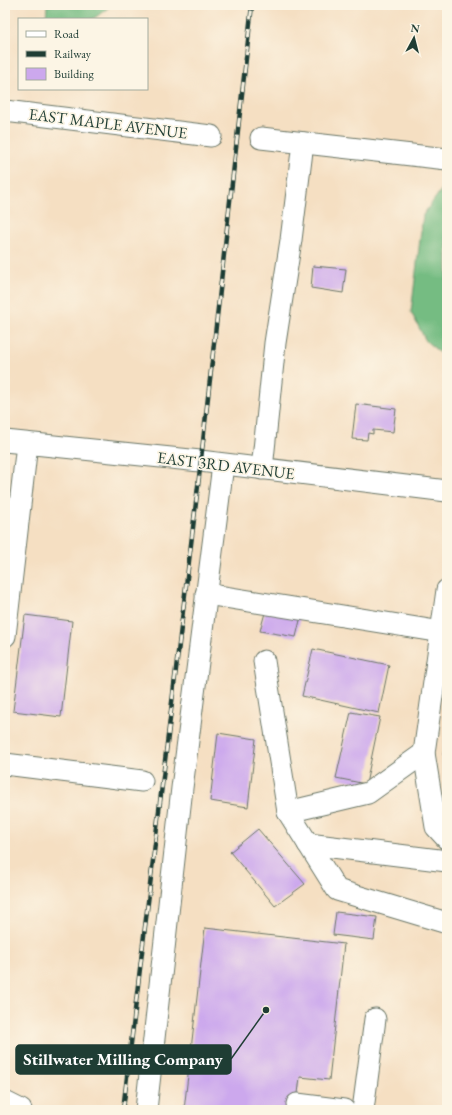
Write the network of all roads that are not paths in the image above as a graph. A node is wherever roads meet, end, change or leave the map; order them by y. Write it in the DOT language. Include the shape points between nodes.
graph roads {
  1 [pos="5,111"];
  2 [pos="211,136"];
  3 [pos="261,138"];
  4 [pos="303,143"];
  5 [pos="447,159"];
  6 [pos="5,441"];
  7 [pos="27,444"];
  8 [pos="223,465"];
  9 [pos="262,469"];
  10 [pos="447,491"];
  11 [pos="447,590"];
  12 [pos="206,594"];
  13 [pos="442,632"];
  14 [pos="5,636"];
  15 [pos="264,661"];
  16 [pos="424,753"];
  17 [pos="5,764"];
  18 [pos="142,781"];
  19 [pos="288,812"];
  20 [pos="447,839"];
  21 [pos="308,844"];
  22 [pos="447,861"];
  23 [pos="447,923"];
  24 [pos="375,1019"];
  25 [pos="5,1102"];
  26 [pos="297,1104"];
  27 [pos="21,1110"];
  28 [pos="146,1110"];
  29 [pos="344,1110"];
  30 [pos="364,1110"];
  1 -- 2 [label="street, EAST MAPLE AVENUE"];
  3 -- 4 [label="street"];
  4 -- 5 [label="street"];
  4 -- 9 [label="street" via="275,342"];
  6 -- 7 [label="street, EAST 3RD AVENUE"];
  7 -- 8 [label="street, EAST 3RD AVENUE"];
  7 -- 14 [label="street"];
  8 -- 9 [label="street, EAST 3RD AVENUE"];
  8 -- 12 [label="street"];
  9 -- 10 [label="street, EAST 3RD AVENUE"];
  11 -- 13 [label="street"];
  12 -- 13 [label="street"];
  12 -- 28 [label="street"];
  13 -- 16 [label="street"];
  15 -- 19 [label="street"];
  16 -- 19 [label="street" via="368,793"];
  16 -- 20 [label="street" via="436,827"];
  17 -- 18 [label="street"];
  19 -- 21 [label="street"];
  21 -- 22 [label="street"];
  21 -- 23 [label="street" via="337,890"];
  24 -- 30 [label="street"];
  25 -- 27 [label="street"];
  26 -- 29 [label="street"];
}
